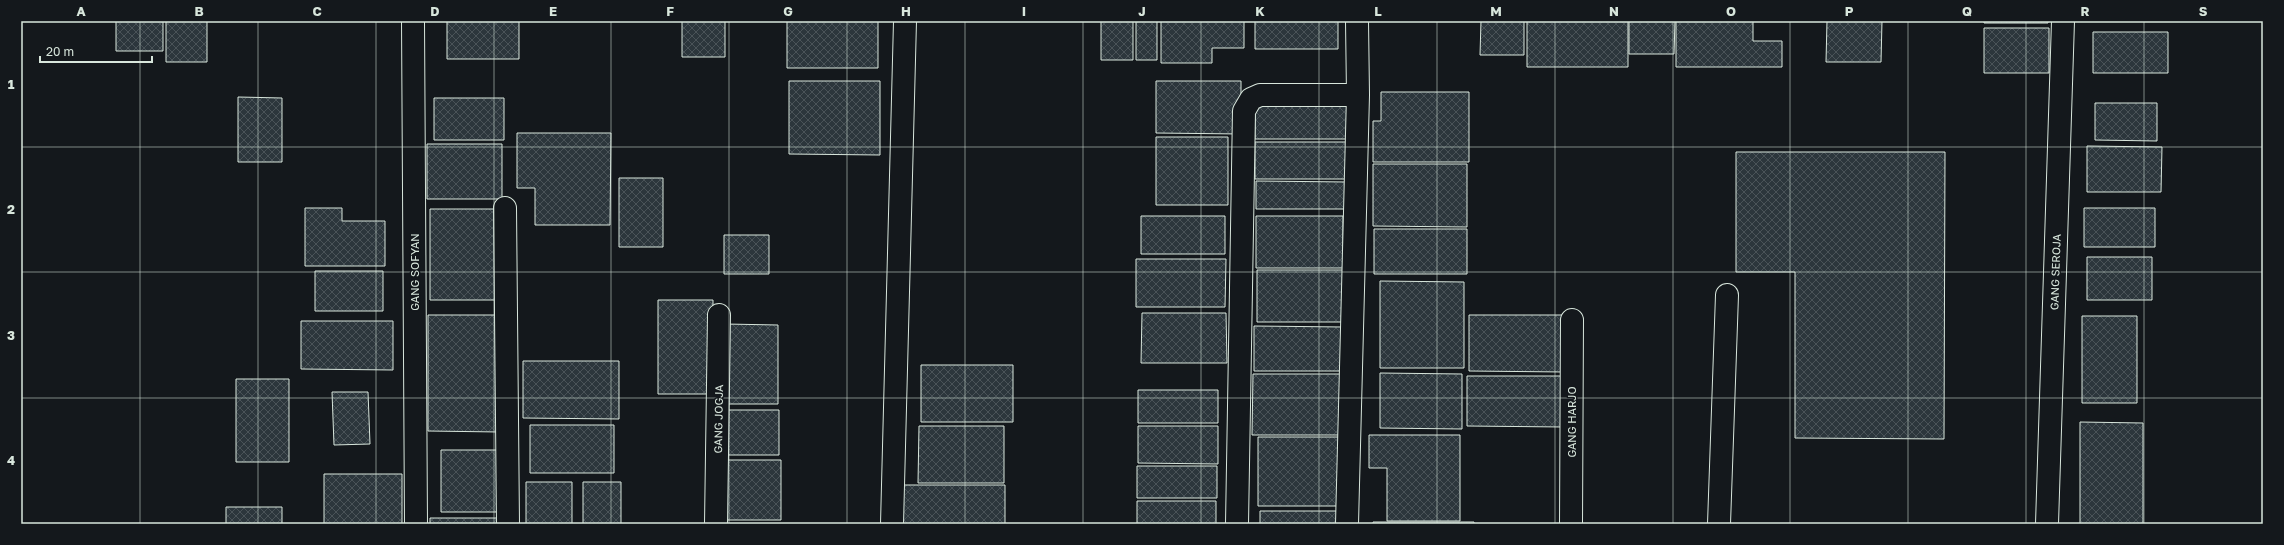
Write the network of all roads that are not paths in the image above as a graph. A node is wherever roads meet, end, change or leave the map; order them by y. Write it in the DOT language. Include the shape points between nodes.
graph roads {
  1 [pos="413,21"];
  2 [pos="905,21"];
  3 [pos="1357,21"];
  4 [pos="2063,21"];
  5 [pos="1358,95"];
  6 [pos="505,208"];
  7 [pos="1727,295"];
  8 [pos="719,315"];
  9 [pos="1572,320"];
  10 [pos="416,524"];
  11 [pos="508,524"];
  12 [pos="716,524"];
  13 [pos="892,524"];
  14 [pos="1237,524"];
  15 [pos="1347,524"];
  16 [pos="1571,524"];
  17 [pos="1719,524"];
  18 [pos="2048,524"];
  1 -- 10 [label="street, GANG SOFYAN"];
  2 -- 13 [label="street"];
  3 -- 5 [label="street"];
  4 -- 18 [label="street, GANG SEROJA"];
  5 -- 14 [label="street" via="1260,95 1251,99 1244,111"];
  5 -- 15 [label="street"];
  6 -- 11 [label="street"];
  7 -- 17 [label="street"];
  8 -- 12 [label="street, GANG JOGJA"];
  9 -- 16 [label="street, GANG HARJO"];
}
